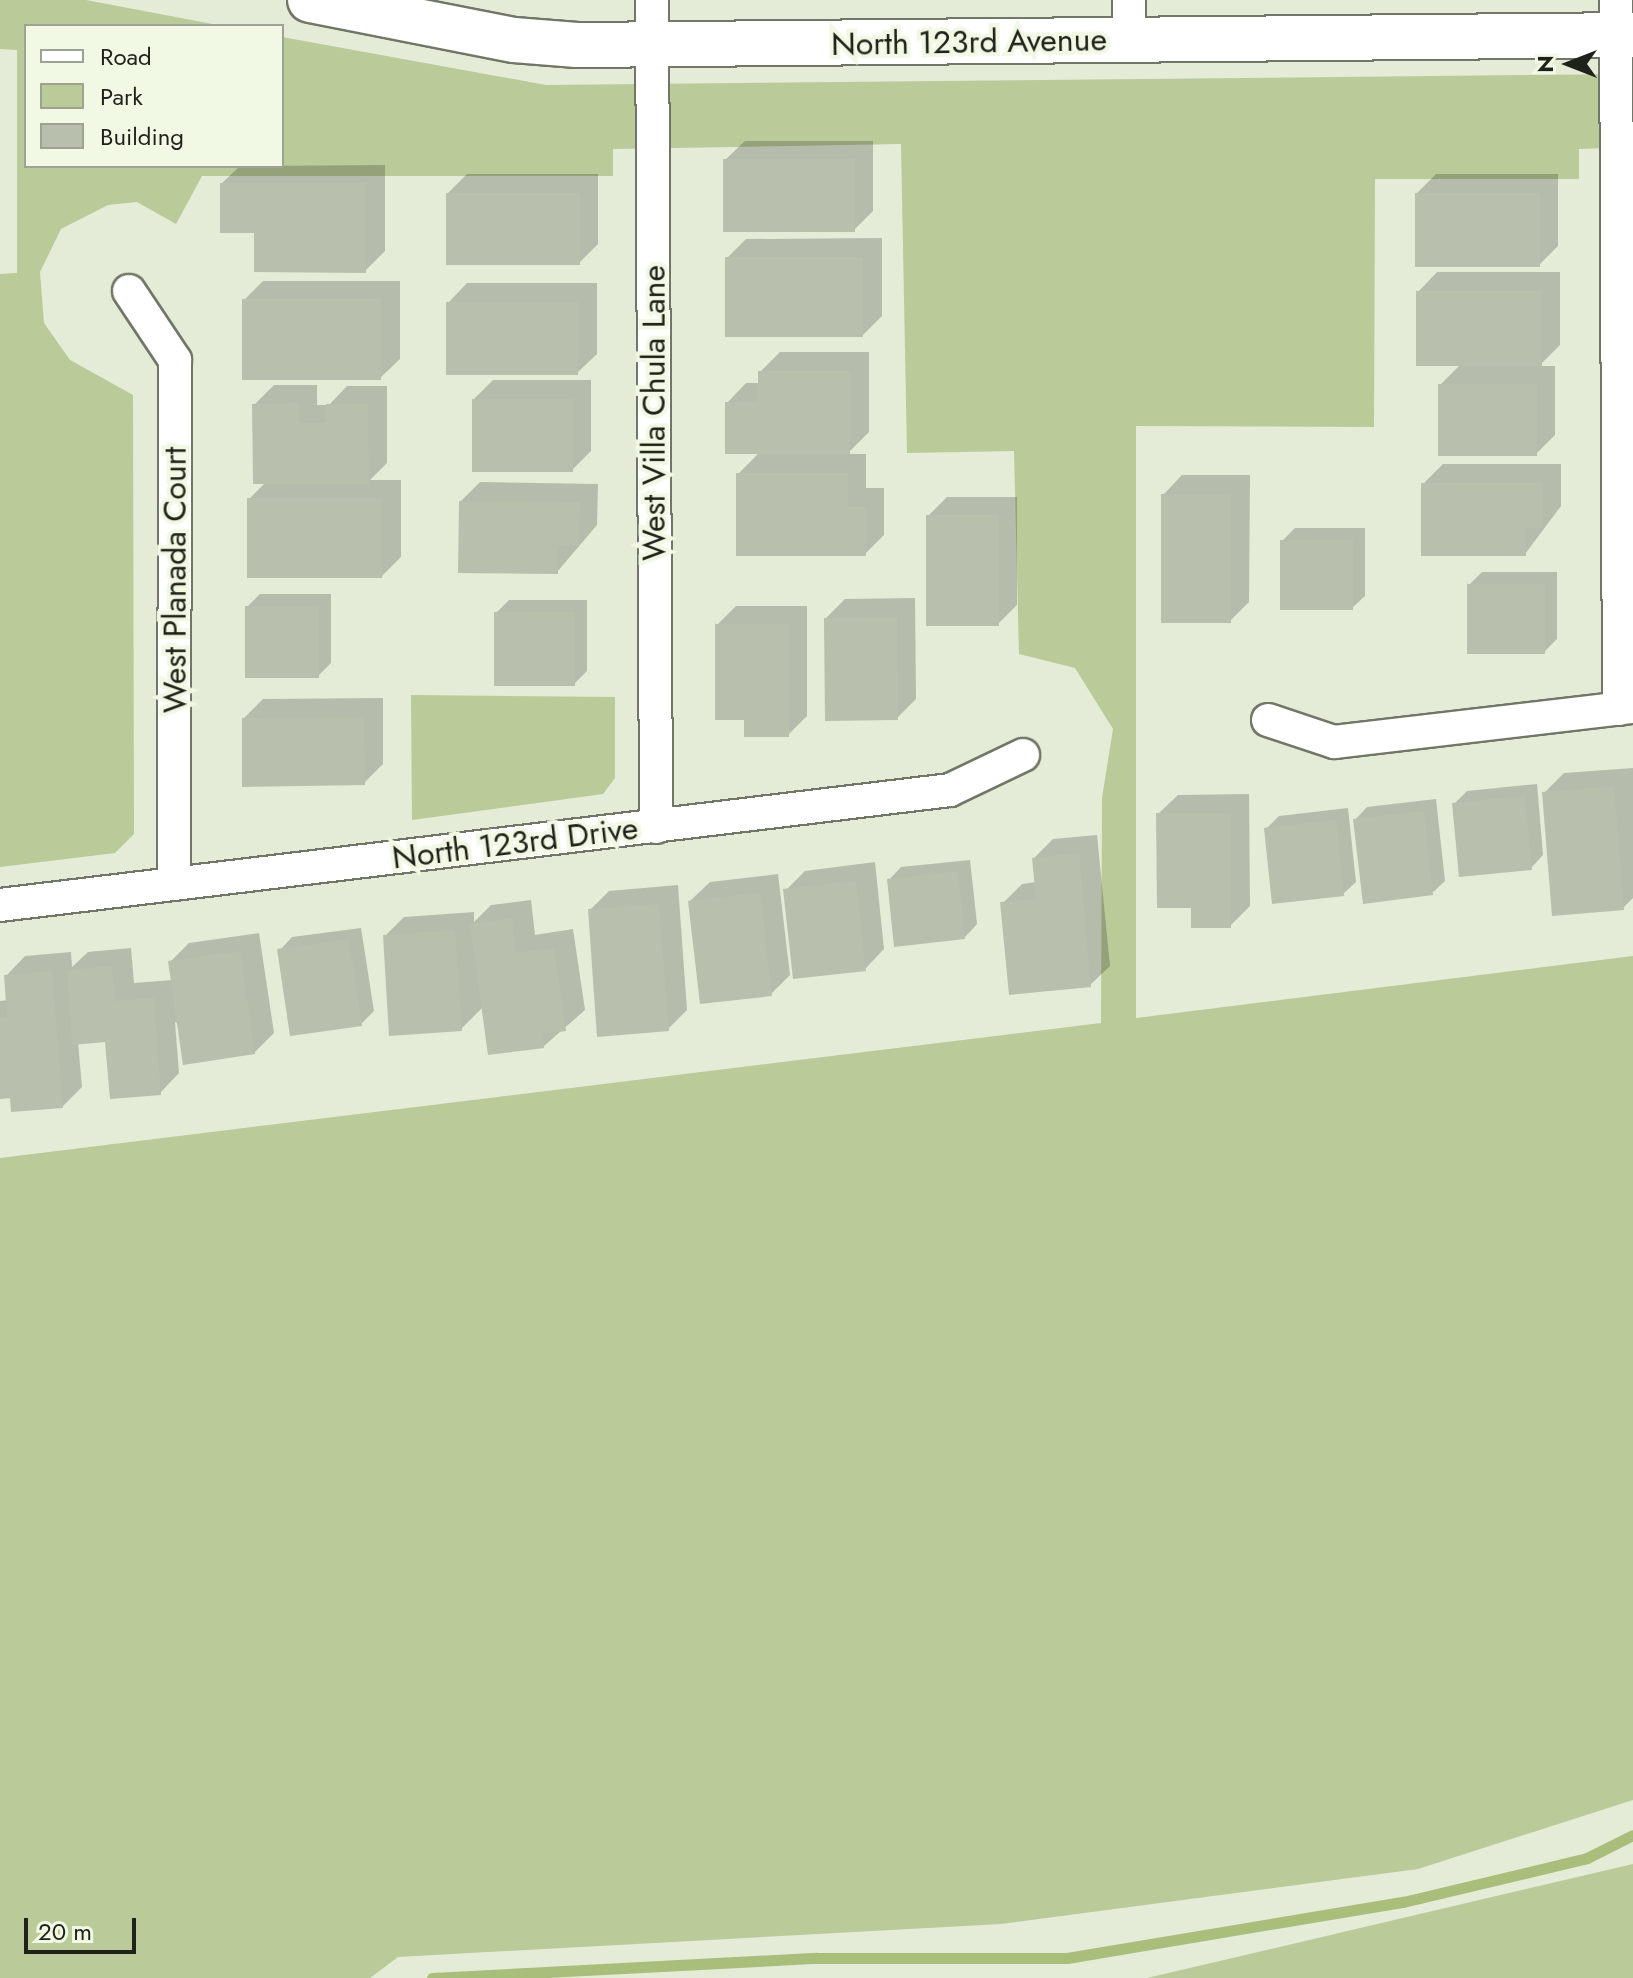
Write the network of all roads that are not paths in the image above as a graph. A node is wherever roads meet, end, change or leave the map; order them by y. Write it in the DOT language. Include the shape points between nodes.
graph roads {
  1 [pos="310,0"];
  2 [pos="652,0"];
  3 [pos="1129,20"];
  4 [pos="1622,23"];
  5 [pos="653,46"];
  6 [pos="129,291"];
  7 [pos="1626,708"];
  8 [pos="1268,720"];
  9 [pos="1023,755"];
  10 [pos="656,827"];
  11 [pos="174,884"];
  12 [pos="0,905"];
  1 -- 5 [label="street, North 123rd Avenue" via="514,40"];
  2 -- 5 [label="street, West Villa Chula Lane"];
  3 -- 4 [label="street, North 123rd Avenue"];
  3 -- 5 [label="street, North 123rd Avenue"];
  4 -- 7 [label="street"];
  5 -- 10 [label="street, West Villa Chula Lane"];
  6 -- 11 [label="street, West Planada Court" via="175,360"];
  7 -- 8 [label="street" via="1334,742"];
  9 -- 10 [label="street, North 123rd Drive" via="950,790"];
  10 -- 11 [label="street, North 123rd Drive"];
  11 -- 12 [label="street, North 123rd Drive"];
}
